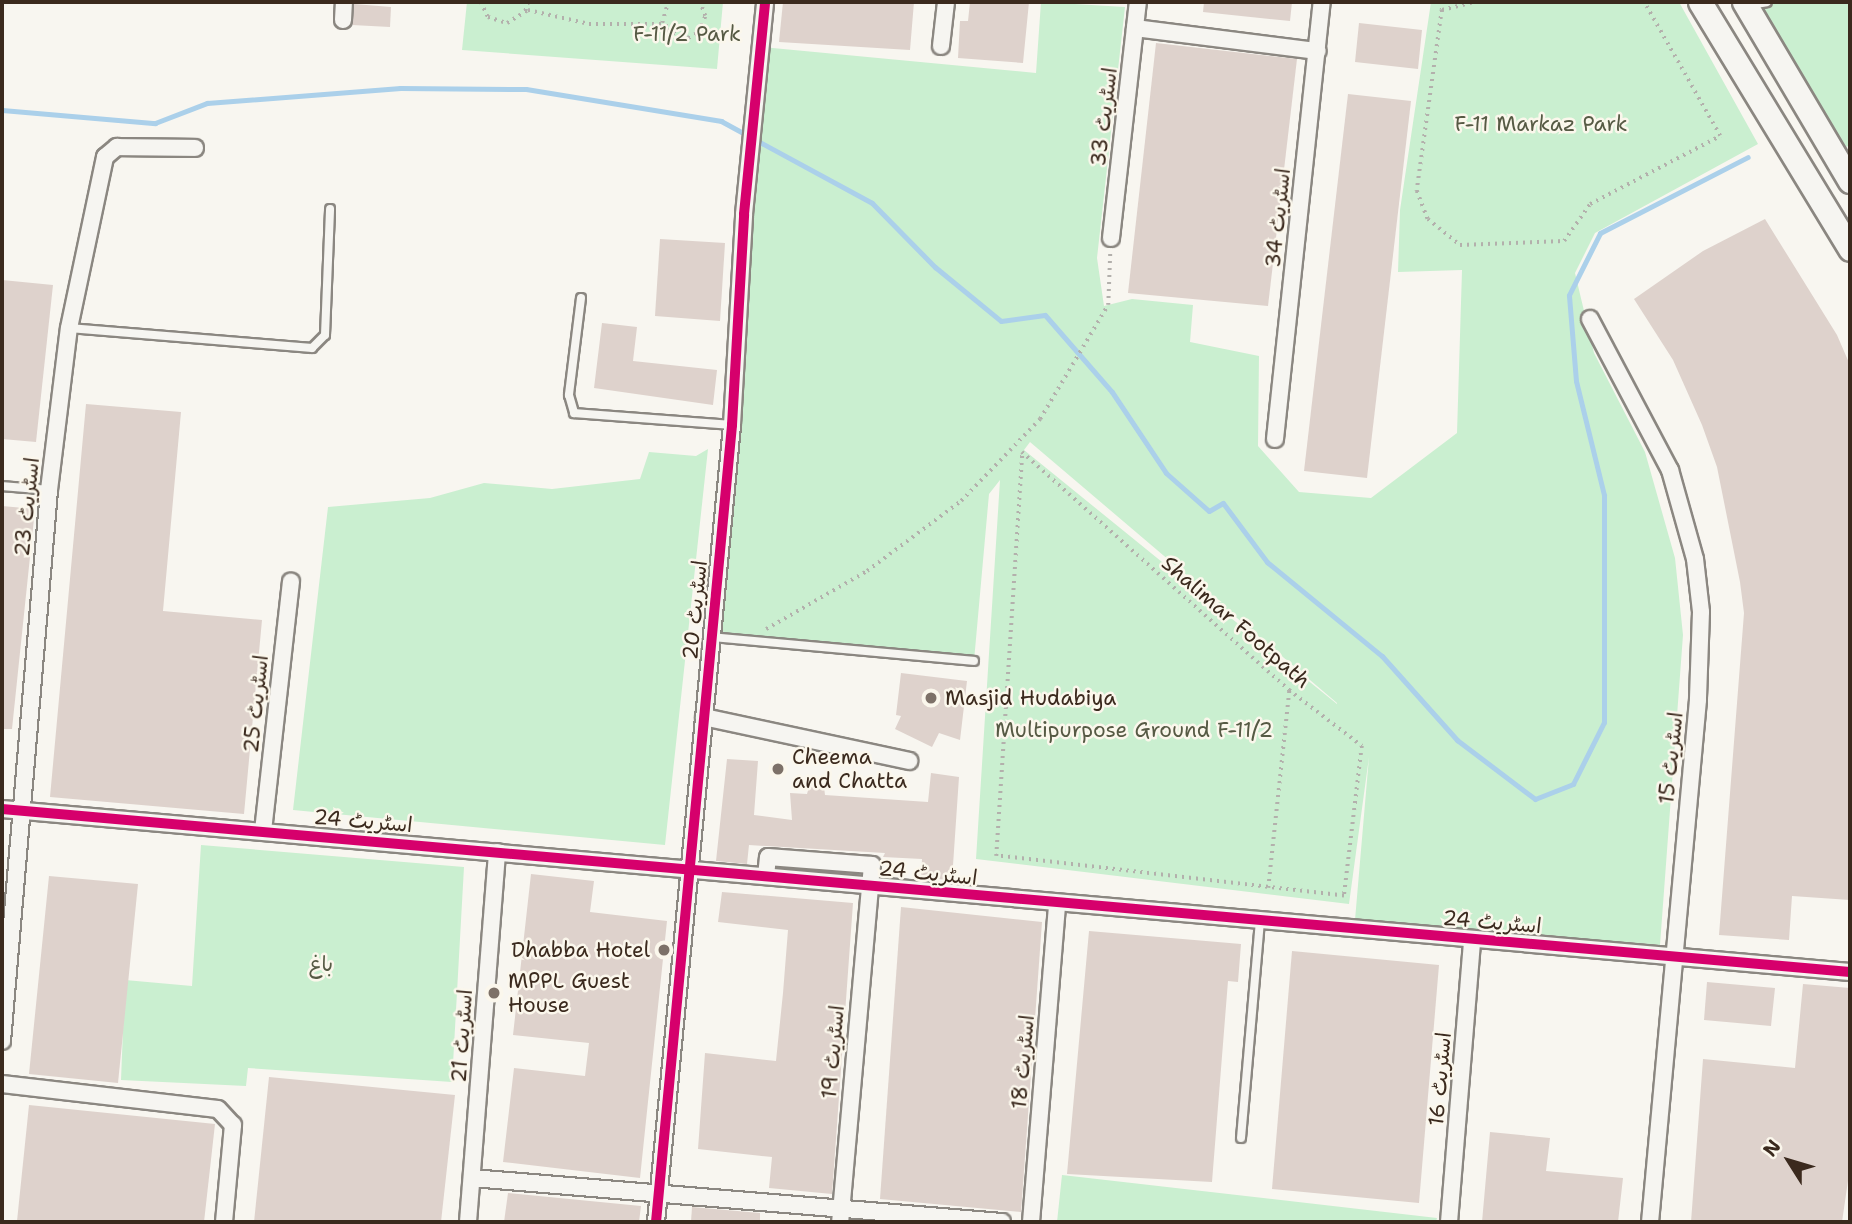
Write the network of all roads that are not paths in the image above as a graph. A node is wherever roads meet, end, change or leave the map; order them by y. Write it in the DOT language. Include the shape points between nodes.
graph roads {
  1 [pos="344,2"];
  2 [pos="765,2"];
  3 [pos="946,2"];
  4 [pos="1138,2"];
  5 [pos="1322,2"];
  6 [pos="1700,2"];
  7 [pos="1752,3"];
  8 [pos="343,20"];
  9 [pos="1135,28"];
  10 [pos="941,46"];
  11 [pos="1318,51"];
  12 [pos="195,148"];
  13 [pos="1850,181"];
  14 [pos="330,209"];
  15 [pos="1111,238"];
  16 [pos="1850,249"];
  17 [pos="581,298"];
  18 [pos="1590,319"];
  19 [pos="69,328"];
  20 [pos="732,425"];
  21 [pos="1275,439"];
  22 [pos="2,486"];
  23 [pos="49,490"];
  24 [pos="291,582"];
  25 [pos="711,637"];
  26 [pos="974,661"];
  27 [pos="704,718"];
  28 [pos="909,761"];
  29 [pos="2,809"];
  30 [pos="20,811"];
  31 [pos="263,831"];
  32 [pos="497,852"];
  33 [pos="687,869"];
  34 [pos="869,886"];
  35 [pos="1057,905"];
  36 [pos="1260,922"];
  37 [pos="1472,940"];
  38 [pos="1672,957"];
  39 [pos="1850,972"];
  40 [pos="2,1041"];
  41 [pos="2,1084"];
  42 [pos="1241,1138"];
  43 [pos="472,1178"];
  44 [pos="659,1193"];
  45 [pos="841,1215"];
  46 [pos="224,1222"];
  47 [pos="468,1222"];
  48 [pos="656,1222"];
  49 [pos="1002,1222"];
  50 [pos="1031,1222"];
  51 [pos="1449,1222"];
  52 [pos="1650,1222"];
  1 -- 8 [label="street"];
  2 -- 20 [label="street, اسٹریٹ 20" via="744,214"];
  3 -- 10 [label="street"];
  4 -- 9 [label="street, اسٹریٹ 33"];
  5 -- 11 [label="street, اسٹریٹ 34"];
  6 -- 16 [label="street"];
  7 -- 13 [label="street"];
  9 -- 11 [label="street"];
  9 -- 15 [label="street, اسٹریٹ 33"];
  11 -- 21 [label="street, اسٹریٹ 34"];
  12 -- 19 [label="street, اسٹریٹ 23" via="109,150"];
  14 -- 19 [label="lane" via="325,335 312,348"];
  17 -- 20 [label="lane" via="569,395 574,413"];
  18 -- 38 [label="street, اسٹریٹ 15" via="1670,470 1695,559 1699,677"];
  19 -- 23 [label="street, اسٹریٹ 23"];
  20 -- 25 [label="street, اسٹریٹ 20"];
  22 -- 23 [label="lane"];
  23 -- 30 [label="street, اسٹریٹ 23"];
  24 -- 31 [label="street, اسٹریٹ 25"];
  25 -- 26 [label="lane"];
  25 -- 27 [label="street, اسٹریٹ 20"];
  27 -- 28 [label="street"];
  27 -- 33 [label="street, اسٹریٹ 20"];
  29 -- 30 [label="street, اسٹریٹ 24"];
  30 -- 31 [label="street, اسٹریٹ 24"];
  30 -- 40 [label="street, اسٹریٹ 23"];
  31 -- 32 [label="street, اسٹریٹ 24"];
  32 -- 33 [label="street, اسٹریٹ 24"];
  32 -- 43 [label="street, اسٹریٹ 21"];
  33 -- 34 [label="street, اسٹریٹ 24"];
  33 -- 44 [label="street, اسٹریٹ 20"];
  34 -- 35 [label="street, اسٹریٹ 24"];
  34 -- 45 [label="street, اسٹریٹ 19"];
  35 -- 36 [label="street, اسٹریٹ 24"];
  35 -- 50 [label="street, اسٹریٹ 18"];
  36 -- 37 [label="street, اسٹریٹ 24"];
  36 -- 42 [label="lane"];
  37 -- 38 [label="street, اسٹریٹ 24"];
  37 -- 51 [label="street, اسٹریٹ 16"];
  38 -- 39 [label="street, اسٹریٹ 24"];
  38 -- 52 [label="street, اسٹریٹ 15"];
  41 -- 46 [label="street" via="218,1109 228,1115 233,1125"];
  43 -- 44 [label="street"];
  43 -- 47 [label="street, اسٹریٹ 21"];
  44 -- 45 [label="street"];
  44 -- 48 [label="street, اسٹریٹ 20"];
  45 -- 49 [label="street"];
}
